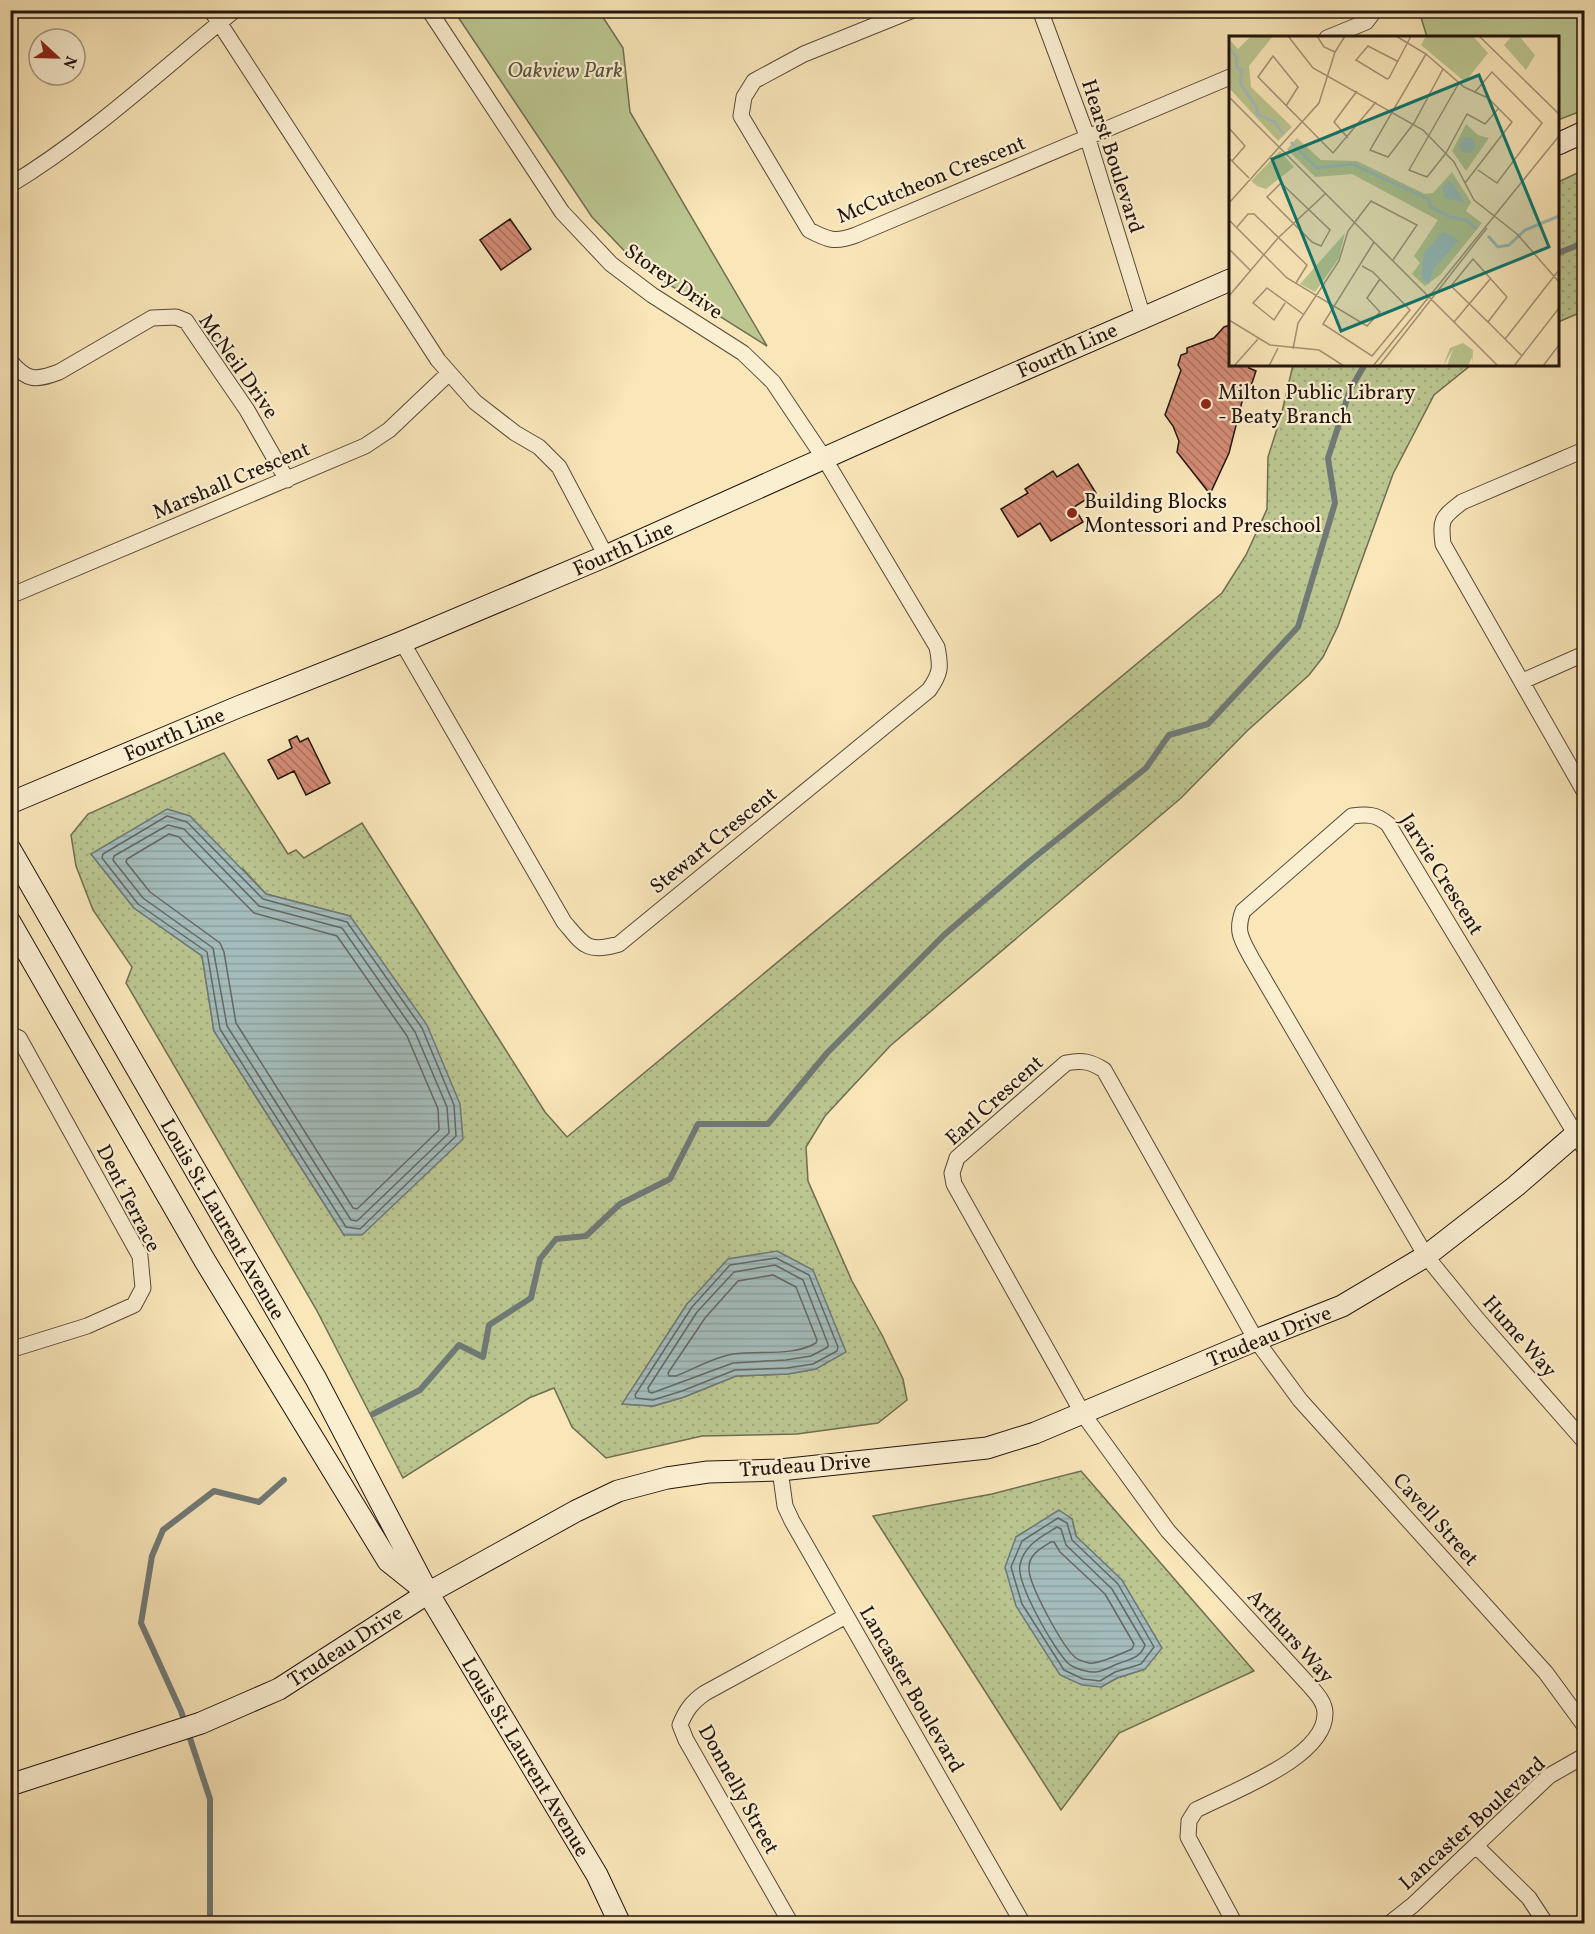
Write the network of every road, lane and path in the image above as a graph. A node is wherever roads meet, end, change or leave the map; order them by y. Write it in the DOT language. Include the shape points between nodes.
graph roads {
  1 [pos="235,10"];
  2 [pos="429,10"];
  3 [pos="913,10"];
  4 [pos="1040,10"];
  5 [pos="1375,10"];
  6 [pos="215,17"];
  7 [pos="1332,36"];
  8 [pos="1229,77"];
  9 [pos="1584,132"];
  10 [pos="1087,136"];
  11 [pos="1559,143"];
  12 [pos="10,186"];
  13 [pos="1229,280"];
  14 [pos="1143,317"];
  15 [pos="10,361"];
  16 [pos="448,373"];
  17 [pos="1584,450"];
  18 [pos="824,458"];
  19 [pos="287,480"];
  20 [pos="606,556"];
  21 [pos="10,596"];
  22 [pos="402,642"];
  23 [pos="1584,654"];
  24 [pos="1523,681"];
  25 [pos="1584,791"];
  26 [pos="10,803"];
  27 [pos="10,849"];
  28 [pos="10,922"];
  29 [pos="10,1034"];
  30 [pos="1581,1136"];
  31 [pos="1426,1256"];
  32 [pos="1256,1340"];
  33 [pos="10,1350"];
  34 [pos="1083,1414"];
  35 [pos="1584,1441"];
  36 [pos="780,1470"];
  37 [pos="428,1593"];
  38 [pos="846,1616"];
  39 [pos="1584,1725"];
  40 [pos="1584,1756"];
  41 [pos="10,1785"];
  42 [pos="1476,1846"];
  43 [pos="620,1923"];
  44 [pos="791,1923"];
  45 [pos="1023,1923"];
  46 [pos="1235,1923"];
  47 [pos="1389,1923"];
  48 [pos="1546,1923"];
  1 -- 6 [label="street"];
  2 -- 18 [label="street, Storey Drive" via="562,212 611,264 743,353 773,382"];
  3 -- 10 [label="street, McCutcheon Crescent" via="804,54 754,81 744,97 741,116 809,230 840,241"];
  4 -- 10 [label="street, Hearst Boulevard"];
  5 -- 7 [label="street" via="1366,22"];
  6 -- 12 [label="street" via="72,144"];
  6 -- 16 [label="street"];
  8 -- 10 [label="street, McCutcheon Crescent"];
  9 -- 11 [label="main road"];
  10 -- 14 [label="street, Hearst Boulevard"];
  13 -- 14 [label="main road, Fourth Line"];
  14 -- 18 [label="main road, Fourth Line"];
  15 -- 19 [label="street, McNeil Drive" via="32,379 44,378 152,318 176,317 186,321 248,410"];
  16 -- 19 [label="street, Marshall Crescent" via="389,430 365,446"];
  16 -- 20 [label="street" via="475,402 539,447 559,467"];
  17 -- 24 [label="street" via="1462,502 1441,524 1443,544"];
  18 -- 20 [label="main road, Fourth Line"];
  18 -- 22 [label="street, Stewart Crescent" via="937,647 938,676 929,690 619,944 588,947 564,922"];
  19 -- 21 [label="street, Marshall Crescent"];
  20 -- 22 [label="main road, Fourth Line"];
  22 -- 26 [label="main road, Fourth Line"];
  23 -- 24 [label="street"];
  24 -- 25 [label="street"];
  27 -- 37 [label="main road, Louis St. Laurent Avenue" via="316,1379"];
  28 -- 37 [label="main road, Louis St. Laurent Avenue" via="205,1261 388,1561"];
  29 -- 33 [label="street, Dent Terrace" via="19,1038 140,1256 143,1288 134,1305 87,1326"];
  30 -- 31 [label="main road, Trudeau Drive"];
  30 -- 31 [label="street, Jarvie Crescent" via="1388,824 1379,816 1352,816 1243,911 1238,923 1240,936"];
  31 -- 32 [label="main road, Trudeau Drive" via="1342,1306"];
  31 -- 35 [label="street, Hume Way"];
  32 -- 34 [label="main road, Trudeau Drive"];
  32 -- 34 [label="street, Earl Crescent" via="1104,1070 1082,1060 1066,1063 957,1158 952,1173 954,1184"];
  32 -- 39 [label="street, Cavell Street" via="1300,1400 1546,1673"];
  34 -- 36 [label="main road, Trudeau Drive" via="987,1449"];
  34 -- 46 [label="street, Arthurs Way" via="1168,1531 1309,1685 1325,1711 1323,1729 1302,1751 1276,1772 1196,1810 1190,1821 1188,1837"];
  36 -- 37 [label="main road, Trudeau Drive" via="708,1472 618,1491"];
  36 -- 38 [label="street, Lancaster Boulevard" via="785,1506"];
  37 -- 41 [label="main road, Trudeau Drive" via="279,1689 201,1723"];
  37 -- 43 [label="main road, Louis St. Laurent Avenue" via="597,1875"];
  38 -- 44 [label="street, Donnelly Street" via="705,1693 693,1701 680,1725"];
  38 -- 45 [label="street, Lancaster Boulevard"];
  40 -- 42 [label="street, Lancaster Boulevard" via="1549,1776"];
  42 -- 47 [label="street, Lancaster Boulevard"];
  42 -- 48 [label="street" via="1529,1898"];
}
